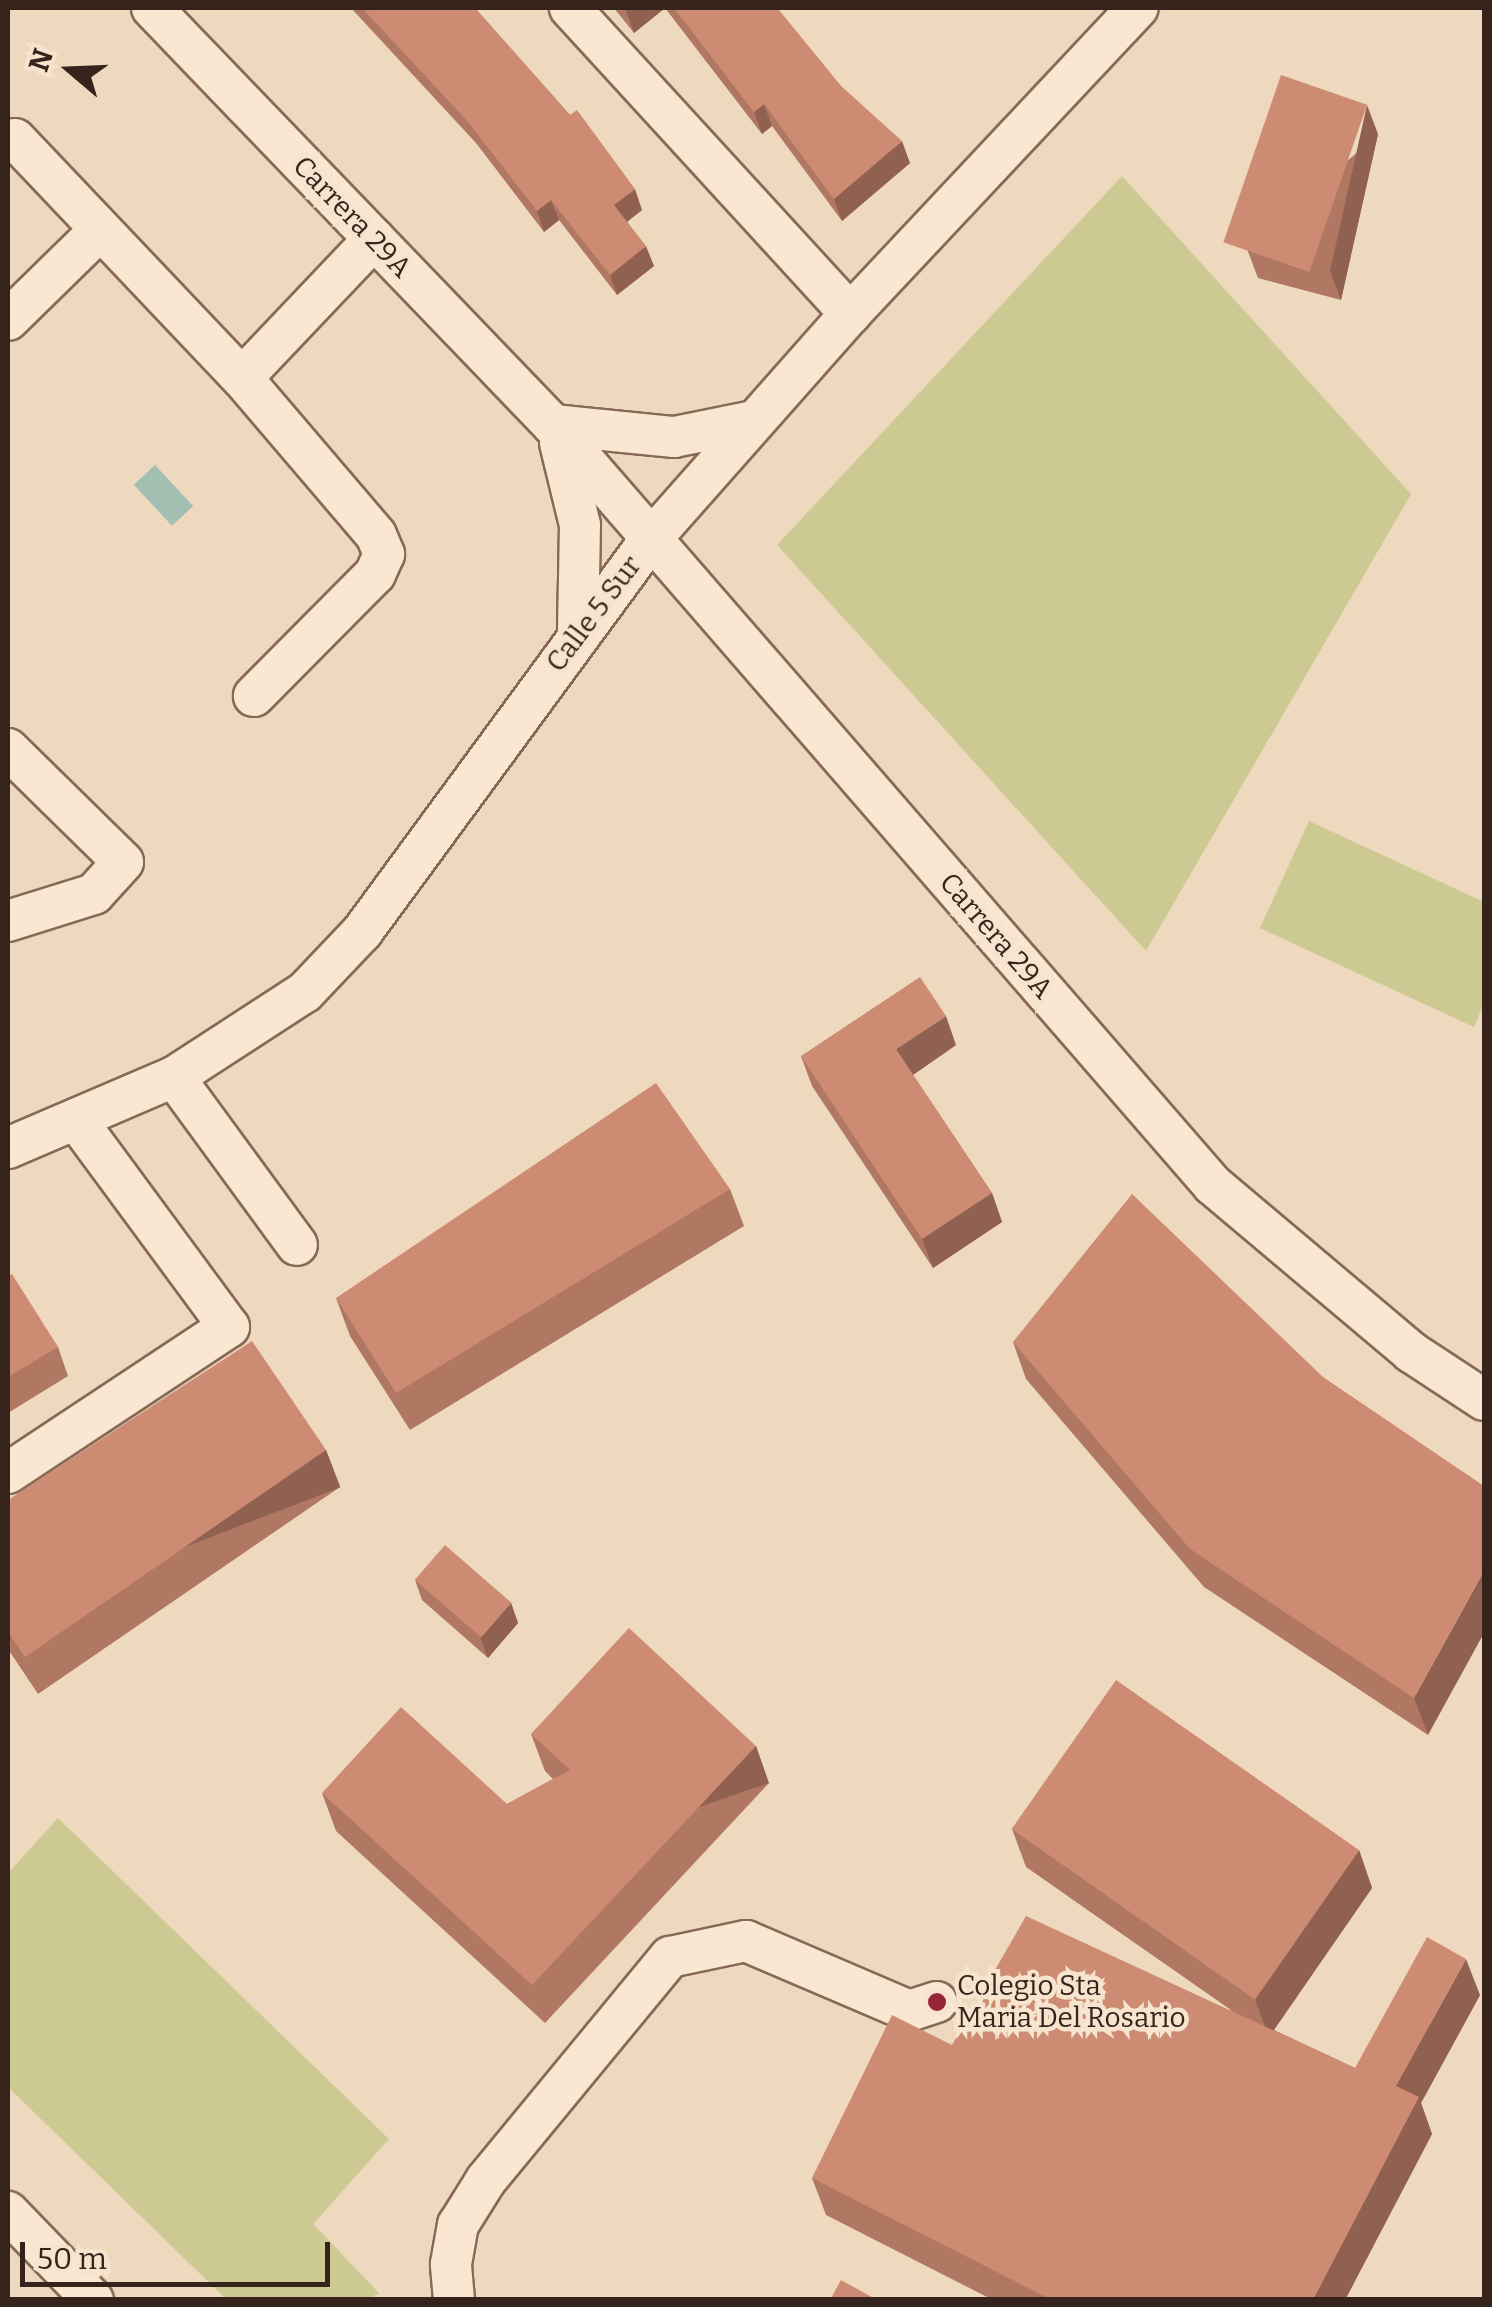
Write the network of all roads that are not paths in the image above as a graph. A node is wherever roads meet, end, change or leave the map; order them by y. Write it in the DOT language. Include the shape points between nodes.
graph roads {
  1 [pos="152,8"];
  2 [pos="570,8"];
  3 [pos="1138,8"];
  4 [pos="16,139"];
  5 [pos="100,230"];
  6 [pos="374,239"];
  7 [pos="850,314"];
  8 [pos="8,320"];
  9 [pos="242,378"];
  10 [pos="754,422"];
  11 [pos="553,425"];
  12 [pos="651,539"];
  13 [pos="578,633"];
  14 [pos="254,696"];
  15 [pos="8,750"];
  16 [pos="8,921"];
  17 [pos="174,1077"];
  18 [pos="77,1120"];
  19 [pos="8,1148"];
  20 [pos="297,1245"];
  21 [pos="1484,1400"];
  22 [pos="8,1473"];
  23 [pos="937,2002"];
  24 [pos="8,2212"];
  25 [pos="93,2300"];
  26 [pos="454,2300"];
  1 -- 6 [label="street, Carrera 29A"];
  2 -- 7 [label="street"];
  3 -- 7 [label="street, Calle 5 Sur"];
  4 -- 5 [label="street"];
  5 -- 8 [label="street"];
  5 -- 9 [label="street"];
  6 -- 9 [label="street"];
  6 -- 11 [label="street, Carrera 29A"];
  7 -- 10 [label="street, Calle 5 Sur"];
  9 -- 14 [label="street" via="376,535 384,554 375,574"];
  10 -- 11 [label="street" via="674,437"];
  10 -- 12 [label="street, Calle 5 Sur"];
  11 -- 12 [label="street, Carrera 29A"];
  11 -- 13 [label="street" via="580,525"];
  12 -- 13 [label="street, Calle 5 Sur"];
  12 -- 21 [label="street, Carrera 29A" via="1212,1185 1411,1352"];
  13 -- 17 [label="street, Calle 5 Sur" via="362,932 305,992"];
  15 -- 16 [label="street" via="123,862 94,894"];
  17 -- 18 [label="street, Calle 5 Sur"];
  17 -- 20 [label="street"];
  18 -- 19 [label="street, Calle 5 Sur"];
  18 -- 22 [label="street" via="228,1327"];
  23 -- 26 [label="street" via="909,2011 746,1941 670,1957 467,2210 451,2264"];
  24 -- 25 [label="street"];
}
